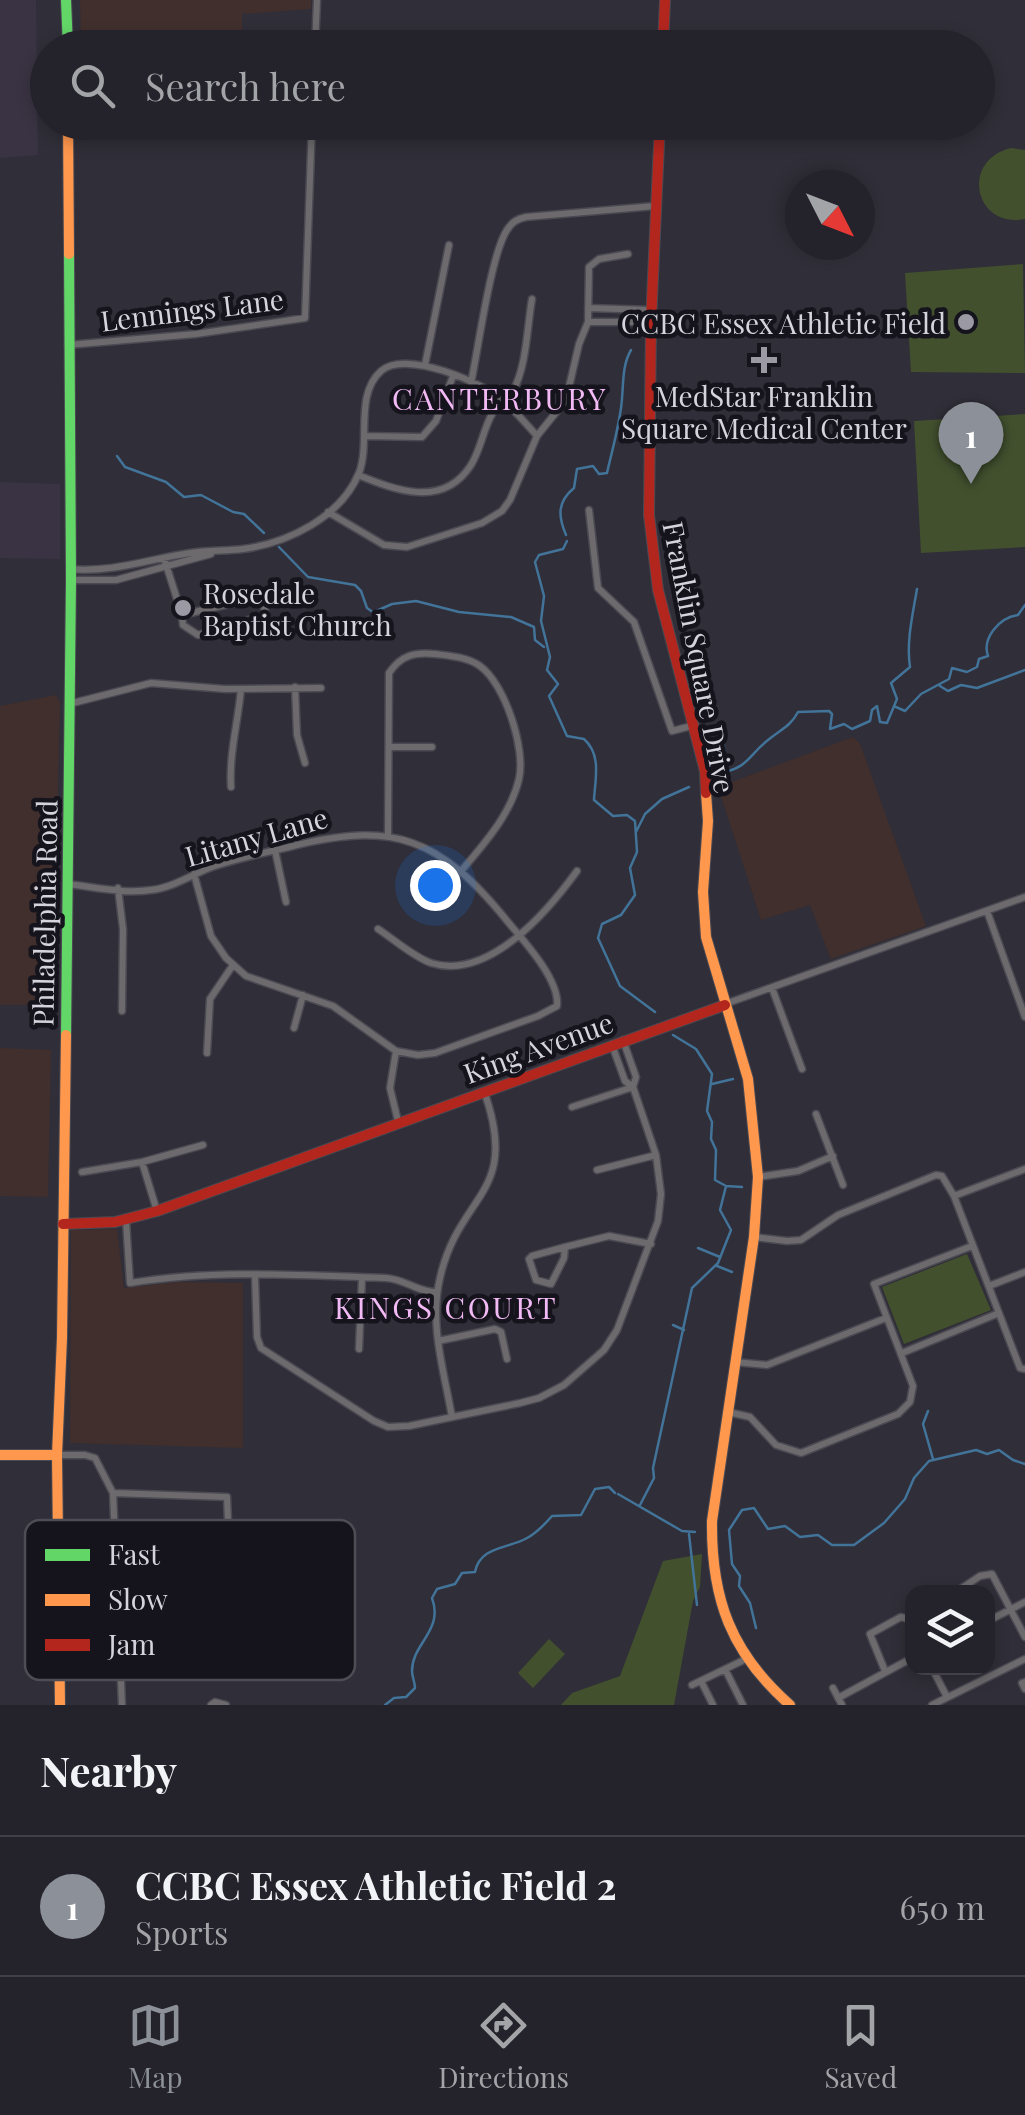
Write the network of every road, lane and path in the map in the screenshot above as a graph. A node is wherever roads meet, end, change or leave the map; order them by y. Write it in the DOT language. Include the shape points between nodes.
graph roads {
  1 [pos="66,0"];
  2 [pos="317,0"];
  3 [pos="665,0"];
  4 [pos="67,30"];
  5 [pos="316,30"];
  6 [pos="664,30"];
  7 [pos="68,140"];
  8 [pos="311,140"];
  9 [pos="659,140"];
  10 [pos="655,206"];
  11 [pos="449,245"];
  12 [pos="628,254"];
  13 [pos="532,298"];
  14 [pos="588,308"];
  15 [pos="651,316"];
  16 [pos="588,322"];
  17 [pos="68,344"];
  18 [pos="425,365"];
  19 [pos="453,376"];
  20 [pos="471,383"];
  21 [pos="505,402"];
  22 [pos="364,436"];
  23 [pos="537,436"];
  24 [pos="358,475"];
  25 [pos="589,510"];
  26 [pos="328,512"];
  27 [pos="222,550"];
  28 [pos="164,558"];
  29 [pos="166,568"];
  30 [pos="70,575"];
  31 [pos="182,616"];
  32 [pos="295,687"];
  33 [pos="241,688"];
  34 [pos="321,688"];
  35 [pos="69,704"];
  36 [pos="695,725"];
  37 [pos="388,747"];
  38 [pos="432,747"];
  39 [pos="305,762"];
  40 [pos="231,787"];
  41 [pos="388,835"];
  42 [pos="276,850"];
  43 [pos="462,870"];
  44 [pos="577,871"];
  45 [pos="194,874"];
  46 [pos="67,884"];
  47 [pos="118,888"];
  48 [pos="1025,897"];
  49 [pos="286,902"];
  50 [pos="988,910"];
  51 [pos="378,929"];
  52 [pos="519,936"];
  53 [pos="232,965"];
  54 [pos="772,988"];
  55 [pos="303,995"];
  56 [pos="724,1004"];
  57 [pos="122,1011"];
  58 [pos="1025,1016"];
  59 [pos="294,1028"];
  60 [pos="617,1042"];
  61 [pos="396,1051"];
  62 [pos="207,1053"];
  63 [pos="802,1069"];
  64 [pos="633,1087"];
  65 [pos="483,1090"];
  66 [pos="572,1107"];
  67 [pos="816,1114"];
  68 [pos="398,1122"];
  69 [pos="203,1145"];
  70 [pos="656,1154"];
  71 [pos="832,1156"];
  72 [pos="142,1162"];
  73 [pos="1025,1169"];
  74 [pos="597,1170"];
  75 [pos="82,1172"];
  76 [pos="758,1177"];
  77 [pos="844,1184"];
  78 [pos="954,1196"];
  79 [pos="157,1211"];
  80 [pos="126,1220"];
  81 [pos="63,1224"];
  82 [pos="754,1237"];
  83 [pos="651,1244"];
  84 [pos="972,1246"];
  85 [pos="565,1247"];
  86 [pos="1025,1272"];
  87 [pos="254,1276"];
  88 [pos="362,1278"];
  89 [pos="989,1286"];
  90 [pos="437,1292"];
  91 [pos="1000,1313"];
  92 [pos="886,1318"];
  93 [pos="438,1341"];
  94 [pos="359,1349"];
  95 [pos="902,1353"];
  96 [pos="506,1360"];
  97 [pos="735,1362"];
  98 [pos="1025,1369"];
  99 [pos="728,1412"];
  100 [pos="452,1416"];
  101 [pos="0,1455"];
  102 [pos="56,1455"];
  103 [pos="114,1492"];
  104 [pos="57,1520"];
  105 [pos="115,1520"];
  106 [pos="229,1520"];
  107 [pos="964,1585"];
  108 [pos="1025,1602"];
  109 [pos="1011,1609"];
  110 [pos="995,1617"];
  111 [pos="905,1618"];
  112 [pos="1025,1636"];
  113 [pos="746,1659"];
  114 [pos="1025,1659"];
  115 [pos="905,1662"];
  116 [pos="725,1669"];
  117 [pos="885,1672"];
  118 [pos="936,1675"];
  119 [pos="60,1680"];
  120 [pos="121,1680"];
  121 [pos="701,1681"];
  122 [pos="692,1685"];
  123 [pos="832,1688"];
  124 [pos="948,1698"];
  125 [pos="840,1702"];
  126 [pos="60,1705"];
  127 [pos="122,1705"];
  128 [pos="212,1705"];
  129 [pos="226,1705"];
  130 [pos="713,1705"];
  131 [pos="743,1705"];
  132 [pos="790,1705"];
  133 [pos="932,1705"];
  1 -- 4 [label="street"];
  2 -- 5 [label="street"];
  3 -- 6 [label="street"];
  7 -- 17 [label="street, Philadelphia Road"];
  8 -- 17 [label="street, Lennings Lane" via="305,318"];
  9 -- 10 [label="street, Franklin Square Drive"];
  10 -- 15 [label="street, Franklin Square Drive"];
  10 -- 20 [label="street" via="513,222 497,257"];
  11 -- 18 [label="street"];
  12 -- 14 [label="street" via="589,267"];
  13 -- 21 [label="street" via="516,384"];
  14 -- 15 [label="street"];
  14 -- 16 [label="street"];
  15 -- 16 [label="street"];
  15 -- 36 [label="street, Franklin Square Drive" via="651,539"];
  16 -- 23 [label="street" via="566,400"];
  17 -- 30 [label="street, Philadelphia Road"];
  18 -- 19 [label="street"];
  18 -- 22 [label="street" via="392,364 373,380"];
  19 -- 20 [label="street"];
  19 -- 22 [label="street" via="436,421 422,437"];
  20 -- 21 [label="street"];
  21 -- 23 [label="street"];
  21 -- 24 [label="street" via="455,482 404,493"];
  22 -- 24 [label="street"];
  23 -- 26 [label="street" via="507,505 482,523 418,545 392,546"];
  24 -- 26 [label="street"];
  25 -- 36 [label="street" via="598,588 634,622 672,730"];
  26 -- 27 [label="street" via="292,535"];
  27 -- 28 [label="street"];
  27 -- 29 [label="street"];
  28 -- 29 [label="street"];
  28 -- 30 [label="street"];
  29 -- 30 [label="street" via="116,580"];
  29 -- 31 [label="street"];
  30 -- 35 [label="street, Philadelphia Road"];
  31 -- 31 [label="street" via="254,598 266,612 198,635 184,628"];
  32 -- 33 [label="street"];
  32 -- 34 [label="street"];
  32 -- 39 [label="street"];
  33 -- 35 [label="street" via="151,683"];
  33 -- 40 [label="street"];
  35 -- 46 [label="street, Philadelphia Road"];
  36 -- 56 [label="street, Franklin Square Drive" via="708,806 704,916"];
  37 -- 38 [label="street"];
  37 -- 41 [label="street"];
  37 -- 43 [label="street" via="390,673 402,658 421,652 458,657 495,682 517,736 519,780 495,828"];
  41 -- 42 [label="street, Litany Lane" via="346,834"];
  41 -- 43 [label="street, Litany Lane"];
  42 -- 45 [label="street, Litany Lane"];
  42 -- 49 [label="street"];
  43 -- 52 [label="street, Litany Lane"];
  44 -- 52 [label="street"];
  45 -- 47 [label="street, Litany Lane" via="155,890"];
  45 -- 53 [label="street" via="211,936"];
  46 -- 47 [label="street, Litany Lane"];
  46 -- 81 [label="street, Philadelphia Road"];
  47 -- 57 [label="street"];
  48 -- 50 [label="street, King Avenue"];
  50 -- 54 [label="street, King Avenue"];
  50 -- 58 [label="street"];
  51 -- 52 [label="street" via="441,965 481,958"];
  52 -- 61 [label="street, Litany Lane" via="550,979 557,1006 435,1053"];
  53 -- 55 [label="street" via="260,983"];
  53 -- 62 [label="street" via="210,999"];
  54 -- 56 [label="street, King Avenue"];
  54 -- 63 [label="street"];
  55 -- 59 [label="street"];
  55 -- 61 [label="street" via="341,1010"];
  56 -- 60 [label="street, King Avenue"];
  56 -- 76 [label="street, Franklin Square Drive" via="750,1090"];
  60 -- 64 [label="street" via="636,1078"];
  60 -- 65 [label="street, King Avenue"];
  61 -- 68 [label="street" via="390,1088"];
  64 -- 66 [label="street"];
  64 -- 70 [label="street"];
  65 -- 68 [label="street, King Avenue"];
  65 -- 90 [label="street" via="497,1132 496,1162 448,1250"];
  67 -- 71 [label="street"];
  68 -- 79 [label="street, King Avenue"];
  69 -- 72 [label="street"];
  70 -- 74 [label="street"];
  70 -- 83 [label="street" via="661,1194"];
  71 -- 76 [label="street" via="798,1171"];
  71 -- 77 [label="street"];
  72 -- 75 [label="street"];
  72 -- 79 [label="street"];
  73 -- 78 [label="street"];
  76 -- 82 [label="street, Franklin Square Drive"];
  78 -- 82 [label="street" via="936,1175 838,1215 801,1240"];
  78 -- 84 [label="street"];
  79 -- 80 [label="street, King Avenue"];
  80 -- 81 [label="street, King Avenue"];
  80 -- 87 [label="street" via="130,1283 195,1274"];
  81 -- 102 [label="street, Philadelphia Road"];
  82 -- 97 [label="street, Franklin Square Drive"];
  83 -- 85 [label="street" via="609,1236"];
  83 -- 100 [label="street" via="617,1330 597,1357 539,1398"];
  84 -- 89 [label="street"];
  84 -- 92 [label="street" via="874,1284"];
  85 -- 85 [label="street" via="532,1256 536,1280 551,1284"];
  86 -- 89 [label="street"];
  87 -- 88 [label="street"];
  87 -- 100 [label="street" via="258,1337 266,1353 380,1424 400,1427"];
  88 -- 90 [label="street" via="399,1279"];
  88 -- 94 [label="street"];
  89 -- 91 [label="street"];
  90 -- 93 [label="street"];
  91 -- 95 [label="street"];
  91 -- 98 [label="street"];
  92 -- 95 [label="street"];
  92 -- 97 [label="street" via="767,1366"];
  93 -- 96 [label="street" via="495,1330"];
  93 -- 100 [label="street"];
  95 -- 99 [label="street" via="914,1386 903,1411 808,1452 776,1445 750,1417"];
  97 -- 99 [label="street, Franklin Square Drive"];
  99 -- 113 [label="street, Franklin Square Drive" via="712,1561 721,1608"];
  101 -- 102 [label="street"];
  102 -- 103 [label="street" via="95,1458"];
  102 -- 104 [label="street, Philadelphia Road"];
  103 -- 105 [label="street"];
  103 -- 106 [label="street" via="227,1496"];
  107 -- 109 [label="street" via="989,1573"];
  108 -- 109 [label="street"];
  109 -- 110 [label="street"];
  109 -- 112 [label="street"];
  111 -- 117 [label="street" via="870,1634"];
  113 -- 116 [label="street"];
  113 -- 132 [label="street, Franklin Square Drive"];
  114 -- 124 [label="street"];
  115 -- 117 [label="street"];
  116 -- 121 [label="street"];
  116 -- 131 [label="street"];
  117 -- 125 [label="street"];
  118 -- 124 [label="street"];
  119 -- 126 [label="street, Philadelphia Road"];
  120 -- 127 [label="street"];
  121 -- 122 [label="street"];
  121 -- 130 [label="street"];
  123 -- 125 [label="street"];
  124 -- 133 [label="street"];
  128 -- 129 [label="street"];
}
